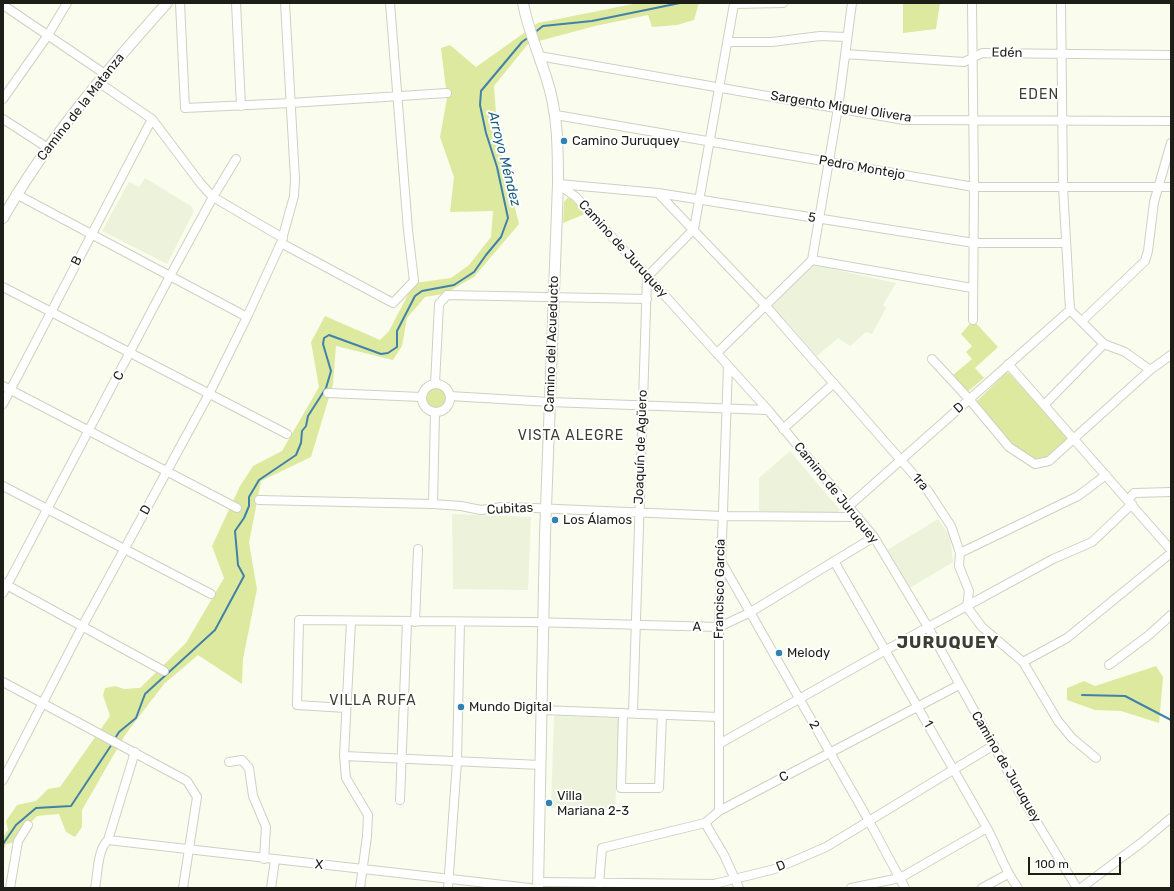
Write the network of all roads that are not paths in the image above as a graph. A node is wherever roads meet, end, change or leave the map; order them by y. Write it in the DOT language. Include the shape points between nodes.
graph roads {
  1 [pos="67,3"];
  2 [pos="166,3"];
  3 [pos="174,3"];
  4 [pos="180,3"];
  5 [pos="236,3"];
  6 [pos="285,3"];
  7 [pos="390,3"];
  8 [pos="523,3"];
  9 [pos="783,3"];
  10 [pos="852,3"];
  11 [pos="972,3"];
  12 [pos="1061,3"];
  13 [pos="3,5"];
  14 [pos="48,35"];
  15 [pos="847,37"];
  16 [pos="728,42"];
  17 [pos="845,54"];
  18 [pos="1062,54"];
  19 [pos="1171,54"];
  20 [pos="539,56"];
  21 [pos="972,57"];
  22 [pos="104,74"];
  23 [pos="98,82"];
  24 [pos="720,88"];
  25 [pos="447,93"];
  26 [pos="397,96"];
  27 [pos="3,99"];
  28 [pos="291,103"];
  29 [pos="241,106"];
  30 [pos="838,108"];
  31 [pos="556,115"];
  32 [pos="3,119"];
  33 [pos="152,119"];
  34 [pos="974,119"];
  35 [pos="1062,119"];
  36 [pos="1171,121"];
  37 [pos="710,143"];
  38 [pos="1171,143"];
  39 [pos="48,148"];
  40 [pos="236,159"];
  41 [pos="828,163"];
  42 [pos="558,184"];
  43 [pos="1158,186"];
  44 [pos="974,187"];
  45 [pos="1063,187"];
  46 [pos="1171,187"];
  47 [pos="658,193"];
  48 [pos="16,194"];
  49 [pos="213,197"];
  50 [pos="699,200"];
  51 [pos="3,218"];
  52 [pos="820,219"];
  53 [pos="694,229"];
  54 [pos="91,234"];
  55 [pos="282,240"];
  56 [pos="974,243"];
  57 [pos="1066,243"];
  58 [pos="812,260"];
  59 [pos="170,276"];
  60 [pos="647,277"];
  61 [pos="3,287"];
  62 [pos="972,288"];
  63 [pos="554,296"];
  64 [pos="646,299"];
  65 [pos="765,305"];
  66 [pos="1070,310"];
  67 [pos="52,312"];
  68 [pos="247,317"];
  69 [pos="973,320"];
  70 [pos="1082,321"];
  71 [pos="1104,344"];
  72 [pos="131,353"];
  73 [pos="717,353"];
  74 [pos="1171,355"];
  75 [pos="932,359"];
  76 [pos="1008,364"];
  77 [pos="728,366"];
  78 [pos="1150,370"];
  79 [pos="435,384"];
  80 [pos="834,384"];
  81 [pos="7,388"];
  82 [pos="328,393"];
  83 [pos="209,394"];
  84 [pos="450,396"];
  85 [pos="421,397"];
  86 [pos="969,399"];
  87 [pos="550,402"];
  88 [pos="3,404"];
  89 [pos="1044,405"];
  90 [pos="642,406"];
  91 [pos="725,409"];
  92 [pos="768,410"];
  93 [pos="436,413"];
  94 [pos="783,429"];
  95 [pos="89,432"];
  96 [pos="287,434"];
  97 [pos="1074,439"];
  98 [pos="901,460"];
  99 [pos="168,472"];
  100 [pos="1106,475"];
  101 [pos="3,486"];
  102 [pos="1171,492"];
  103 [pos="259,500"];
  104 [pos="1130,502"];
  105 [pos="433,504"];
  106 [pos="849,506"];
  107 [pos="237,508"];
  108 [pos="546,508"];
  109 [pos="49,509"];
  110 [pos="639,513"];
  111 [pos="722,516"];
  112 [pos="858,517"];
  113 [pos="874,537"];
  114 [pos="125,549"];
  115 [pos="418,549"];
  116 [pos="1171,550"];
  117 [pos="960,553"];
  118 [pos="1171,553"];
  119 [pos="722,562"];
  120 [pos="834,562"];
  121 [pos="5,584"];
  122 [pos="3,593"];
  123 [pos="210,594"];
  124 [pos="967,607"];
  125 [pos="749,613"];
  126 [pos="1171,615"];
  127 [pos="351,621"];
  128 [pos="406,622"];
  129 [pos="415,622"];
  130 [pos="460,622"];
  131 [pos="543,623"];
  132 [pos="84,625"];
  133 [pos="636,626"];
  134 [pos="719,627"];
  135 [pos="928,627"];
  136 [pos="886,650"];
  137 [pos="1023,662"];
  138 [pos="1109,665"];
  139 [pos="164,671"];
  140 [pos="3,682"];
  141 [pos="959,685"];
  142 [pos="799,698"];
  143 [pos="44,703"];
  144 [pos="918,707"];
  145 [pos="346,708"];
  146 [pos="542,710"];
  147 [pos="623,713"];
  148 [pos="633,713"];
  149 [pos="662,715"];
  150 [pos="719,717"];
  151 [pos="719,744"];
  152 [pos="994,745"];
  153 [pos="135,752"];
  154 [pos="830,753"];
  155 [pos="344,756"];
  156 [pos="401,758"];
  157 [pos="1096,758"];
  158 [pos="457,761"];
  159 [pos="229,762"];
  160 [pos="540,765"];
  161 [pos="954,769"];
  162 [pos="3,780"];
  163 [pos="400,800"];
  164 [pos="719,812"];
  165 [pos="1171,818"];
  166 [pos="869,821"];
  167 [pos="705,823"];
  168 [pos="28,825"];
  169 [pos="987,828"];
  170 [pos="108,840"];
  171 [pos="189,850"];
  172 [pos="264,859"];
  173 [pos="275,860"];
  174 [pos="362,870"];
  175 [pos="1008,874"];
  176 [pos="900,878"];
  177 [pos="736,879"];
  178 [pos="449,884"];
  179 [pos="599,884"];
  180 [pos="714,884"];
  181 [pos="535,886"];
  182 [pos="10,888"];
  183 [pos="95,888"];
  184 [pos="183,888"];
  185 [pos="271,888"];
  186 [pos="360,888"];
  187 [pos="728,888"];
  188 [pos="739,888"];
  189 [pos="851,888"];
  190 [pos="905,888"];
  191 [pos="982,888"];
  192 [pos="1018,888"];
  193 [pos="1077,888"];
  194 [pos="1081,888"];
  1 -- 14 [label="street"];
  2 -- 3 [label="street"];
  2 -- 22 [label="main road, Camino de la Matanza"];
  4 -- 29 [label="street" via="185,108"];
  5 -- 29 [label="street"];
  6 -- 28 [label="street"];
  7 -- 26 [label="street"];
  8 -- 20 [label="main road, Camino del Acueducto" via="526,22"];
  9 -- 16 [label="street" via="734,4"];
  10 -- 15 [label="street"];
  11 -- 21 [label="street"];
  12 -- 18 [label="street"];
  13 -- 14 [label="street"];
  14 -- 22 [label="street"];
  14 -- 27 [label="street"];
  15 -- 16 [label="street" via="820,36 772,42"];
  15 -- 17 [label="street"];
  16 -- 24 [label="street"];
  17 -- 21 [label="street, Edén" via="964,62"];
  17 -- 30 [label="street"];
  18 -- 19 [label="street, Edén"];
  18 -- 21 [label="street, Edén" via="982,53"];
  18 -- 35 [label="street"];
  20 -- 24 [label="street, Sargento Miguel Olivera"];
  20 -- 31 [label="main road, Camino del Acueducto"];
  21 -- 34 [label="street"];
  22 -- 23 [label="main road, Camino de la Matanza"];
  23 -- 33 [label="street"];
  23 -- 39 [label="main road, Camino de la Matanza"];
  24 -- 30 [label="street, Sargento Miguel Olivera"];
  24 -- 37 [label="street"];
  25 -- 26 [label="street"];
  26 -- 28 [label="street"];
  26 -- 55 [label="street" via="414,281 393,302"];
  28 -- 29 [label="street"];
  28 -- 55 [label="street" via="294,196"];
  30 -- 34 [label="street, Sargento Miguel Olivera" via="904,120"];
  30 -- 41 [label="street"];
  31 -- 37 [label="street, Pedro Montejo"];
  31 -- 42 [label="main road, Camino del Acueducto"];
  32 -- 39 [label="street"];
  33 -- 49 [label="street"];
  33 -- 54 [label="street, B"];
  34 -- 35 [label="street, Sargento Miguel Olivera"];
  34 -- 44 [label="street"];
  35 -- 36 [label="street, Sargento Miguel Olivera"];
  35 -- 45 [label="street"];
  37 -- 41 [label="street, Pedro Montejo"];
  37 -- 50 [label="street"];
  38 -- 43 [label="street"];
  39 -- 48 [label="main road, Camino de la Matanza"];
  40 -- 49 [label="street, C"];
  41 -- 44 [label="street, Pedro Montejo"];
  41 -- 52 [label="street"];
  42 -- 47 [label="street, 5"];
  42 -- 60 [label="street, Camino de Juruquey" via="576,197"];
  42 -- 63 [label="main road, Camino del Acueducto"];
  43 -- 45 [label="street, Pedro Montejo"];
  43 -- 46 [label="street, Pedro Montejo"];
  43 -- 70 [label="street" via="1145,261"];
  44 -- 45 [label="street, Pedro Montejo"];
  44 -- 56 [label="street"];
  45 -- 57 [label="street"];
  47 -- 50 [label="street, 5"];
  47 -- 53 [label="street, 1ra"];
  48 -- 51 [label="main road, Camino de la Matanza"];
  48 -- 54 [label="street"];
  49 -- 55 [label="street"];
  49 -- 59 [label="street, C"];
  50 -- 52 [label="street, 5"];
  50 -- 53 [label="street"];
  52 -- 56 [label="street, 5"];
  52 -- 58 [label="street"];
  53 -- 60 [label="street"];
  53 -- 65 [label="street, 1ra"];
  54 -- 59 [label="street"];
  54 -- 67 [label="street, B"];
  55 -- 68 [label="street, D"];
  56 -- 57 [label="street, 5"];
  56 -- 62 [label="street"];
  57 -- 66 [label="street"];
  58 -- 62 [label="street"];
  58 -- 65 [label="street"];
  59 -- 68 [label="street"];
  59 -- 72 [label="street, C"];
  60 -- 64 [label="street, Joaquín de Agüero"];
  60 -- 73 [label="street, Camino de Juruquey"];
  61 -- 67 [label="street"];
  62 -- 69 [label="street"];
  63 -- 64 [label="street"];
  63 -- 79 [label="street" via="447,295 439,304"];
  63 -- 87 [label="main road, Camino del Acueducto"];
  64 -- 90 [label="street, Joaquín de Agüero"];
  65 -- 73 [label="street"];
  65 -- 80 [label="street, 1ra"];
  66 -- 70 [label="street"];
  66 -- 76 [label="street, D"];
  67 -- 72 [label="street"];
  67 -- 81 [label="street, B"];
  68 -- 83 [label="street, D"];
  70 -- 71 [label="street"];
  71 -- 78 [label="street" via="1125,352"];
  71 -- 89 [label="street"];
  72 -- 83 [label="street"];
  72 -- 95 [label="street, C"];
  73 -- 77 [label="street, Camino de Juruquey"];
  74 -- 78 [label="street"];
  75 -- 86 [label="street"];
  76 -- 86 [label="street, D"];
  76 -- 89 [label="street"];
  77 -- 91 [label="street, Francisco García"];
  77 -- 92 [label="street, Camino de Juruquey"];
  78 -- 97 [label="street"];
  79 -- 84 [label="street" via="446,389"];
  79 -- 85 [label="street" via="428,386"];
  80 -- 94 [label="street"];
  80 -- 98 [label="street, 1ra"];
  81 -- 88 [label="street, B"];
  81 -- 95 [label="street"];
  82 -- 85 [label="street"];
  83 -- 96 [label="street"];
  83 -- 99 [label="street, D"];
  84 -- 87 [label="street"];
  84 -- 93 [label="street" via="445,410"];
  85 -- 93 [label="street" via="426,410"];
  86 -- 97 [label="street" via="1010,447 1035,464 1049,461"];
  86 -- 98 [label="street, D"];
  87 -- 90 [label="street"];
  87 -- 108 [label="main road, Camino del Acueducto"];
  89 -- 97 [label="street"];
  90 -- 91 [label="street"];
  90 -- 110 [label="street, Joaquín de Agüero"];
  91 -- 92 [label="street"];
  91 -- 111 [label="street, Francisco García"];
  92 -- 94 [label="street, Camino de Juruquey"];
  93 -- 105 [label="street"];
  94 -- 106 [label="street, Camino de Juruquey"];
  95 -- 99 [label="street"];
  95 -- 109 [label="street, C"];
  97 -- 100 [label="street"];
  98 -- 106 [label="street, D"];
  98 -- 117 [label="street, 1ra" via="928,491 951,526"];
  99 -- 107 [label="street"];
  99 -- 114 [label="street, D"];
  100 -- 104 [label="street"];
  100 -- 117 [label="street" via="1078,496"];
  101 -- 109 [label="street"];
  102 -- 104 [label="street" via="1134,493"];
  103 -- 105 [label="street, Cubitas"];
  104 -- 116 [label="street"];
  104 -- 124 [label="street" via="1092,542 1053,559"];
  105 -- 108 [label="street, Cubitas" via="480,510 502,507"];
  106 -- 112 [label="street, Camino de Juruquey"];
  108 -- 110 [label="street, Cubitas"];
  108 -- 131 [label="main road, Camino del Acueducto"];
  109 -- 114 [label="street"];
  109 -- 121 [label="street, C"];
  110 -- 111 [label="street, Cubitas"];
  110 -- 133 [label="street, Joaquín de Agüero"];
  111 -- 112 [label="street, Cubitas"];
  111 -- 119 [label="street, Francisco García"];
  112 -- 113 [label="street, Camino de Juruquey"];
  113 -- 120 [label="street, A"];
  113 -- 135 [label="street, Camino de Juruquey"];
  114 -- 123 [label="street"];
  114 -- 132 [label="street, D"];
  115 -- 129 [label="street"];
  117 -- 124 [label="street, 1ra" via="959,566 969,591"];
  118 -- 137 [label="street" via="1077,631"];
  119 -- 125 [label="street, 2"];
  119 -- 134 [label="street, Francisco García"];
  120 -- 125 [label="street, A"];
  120 -- 136 [label="street, 1"];
  121 -- 122 [label="street, C"];
  121 -- 132 [label="street"];
  124 -- 135 [label="street"];
  124 -- 137 [label="street" via="982,627"];
  125 -- 134 [label="street, A"];
  125 -- 142 [label="street, 2"];
  126 -- 138 [label="street"];
  127 -- 128 [label="street, A"];
  127 -- 145 [label="street"];
  127 -- 145 [label="street, A" via="299,620 296,706"];
  128 -- 129 [label="street, A"];
  128 -- 156 [label="street"];
  129 -- 130 [label="street, A"];
  130 -- 131 [label="street, A"];
  130 -- 158 [label="street"];
  131 -- 133 [label="street, A"];
  131 -- 146 [label="main road, Camino del Acueducto"];
  132 -- 139 [label="street"];
  132 -- 143 [label="street, D"];
  133 -- 134 [label="street, A"];
  133 -- 148 [label="street, Joaquín de Agüero"];
  134 -- 150 [label="street, Francisco García"];
  135 -- 136 [label="street"];
  135 -- 141 [label="street, Camino de Juruquey"];
  136 -- 142 [label="street"];
  136 -- 144 [label="street, 1"];
  137 -- 157 [label="street" via="1058,721 1072,738"];
  140 -- 143 [label="street"];
  141 -- 144 [label="street, C"];
  141 -- 152 [label="street, Camino de Juruquey"];
  142 -- 151 [label="street"];
  142 -- 154 [label="street, 2"];
  143 -- 153 [label="street"];
  143 -- 162 [label="street, D"];
  144 -- 154 [label="street, C"];
  144 -- 161 [label="street, 1"];
  145 -- 155 [label="street"];
  146 -- 147 [label="street"];
  146 -- 160 [label="main road, Camino del Acueducto"];
  147 -- 148 [label="street"];
  147 -- 149 [label="street" via="622,788 659,788"];
  148 -- 149 [label="street"];
  149 -- 150 [label="street"];
  150 -- 151 [label="street, Francisco García"];
  151 -- 164 [label="street, Francisco García"];
  152 -- 161 [label="street, D"];
  152 -- 193 [label="street, Camino de Juruquey" via="1027,806"];
  153 -- 170 [label="street"];
  153 -- 171 [label="street" via="187,781 197,797"];
  154 -- 164 [label="street, C"];
  154 -- 166 [label="street, 2"];
  155 -- 156 [label="street"];
  155 -- 174 [label="street" via="346,778 368,815"];
  156 -- 158 [label="street"];
  156 -- 163 [label="street"];
  158 -- 160 [label="street"];
  158 -- 178 [label="street"];
  159 -- 172 [label="street" via="242,760 249,768 253,796 266,828"];
  160 -- 181 [label="main road, Camino del Acueducto"];
  161 -- 166 [label="street, D"];
  161 -- 169 [label="street, 1"];
  164 -- 167 [label="street, C"];
  165 -- 194 [label="street"];
  166 -- 176 [label="street, 2"];
  166 -- 177 [label="street, D" via="826,847 775,869"];
  167 -- 177 [label="street"];
  167 -- 179 [label="street, C" via="602,848"];
  168 -- 182 [label="street" via="18,841"];
  169 -- 175 [label="street, 1"];
  169 -- 176 [label="street"];
  170 -- 171 [label="street, X"];
  170 -- 183 [label="street" via="101,850"];
  171 -- 172 [label="street, X"];
  171 -- 184 [label="street"];
  172 -- 173 [label="street, X"];
  173 -- 174 [label="street, X"];
  173 -- 185 [label="street"];
  174 -- 178 [label="street, X"];
  174 -- 186 [label="street"];
  175 -- 191 [label="street"];
  175 -- 192 [label="street, 1"];
  176 -- 189 [label="street"];
  176 -- 190 [label="street, 2"];
  177 -- 180 [label="street, D"];
  177 -- 188 [label="street"];
  178 -- 181 [label="street, X"];
  179 -- 180 [label="street, D"];
  179 -- 181 [label="street, D"];
  180 -- 187 [label="street"];
}
